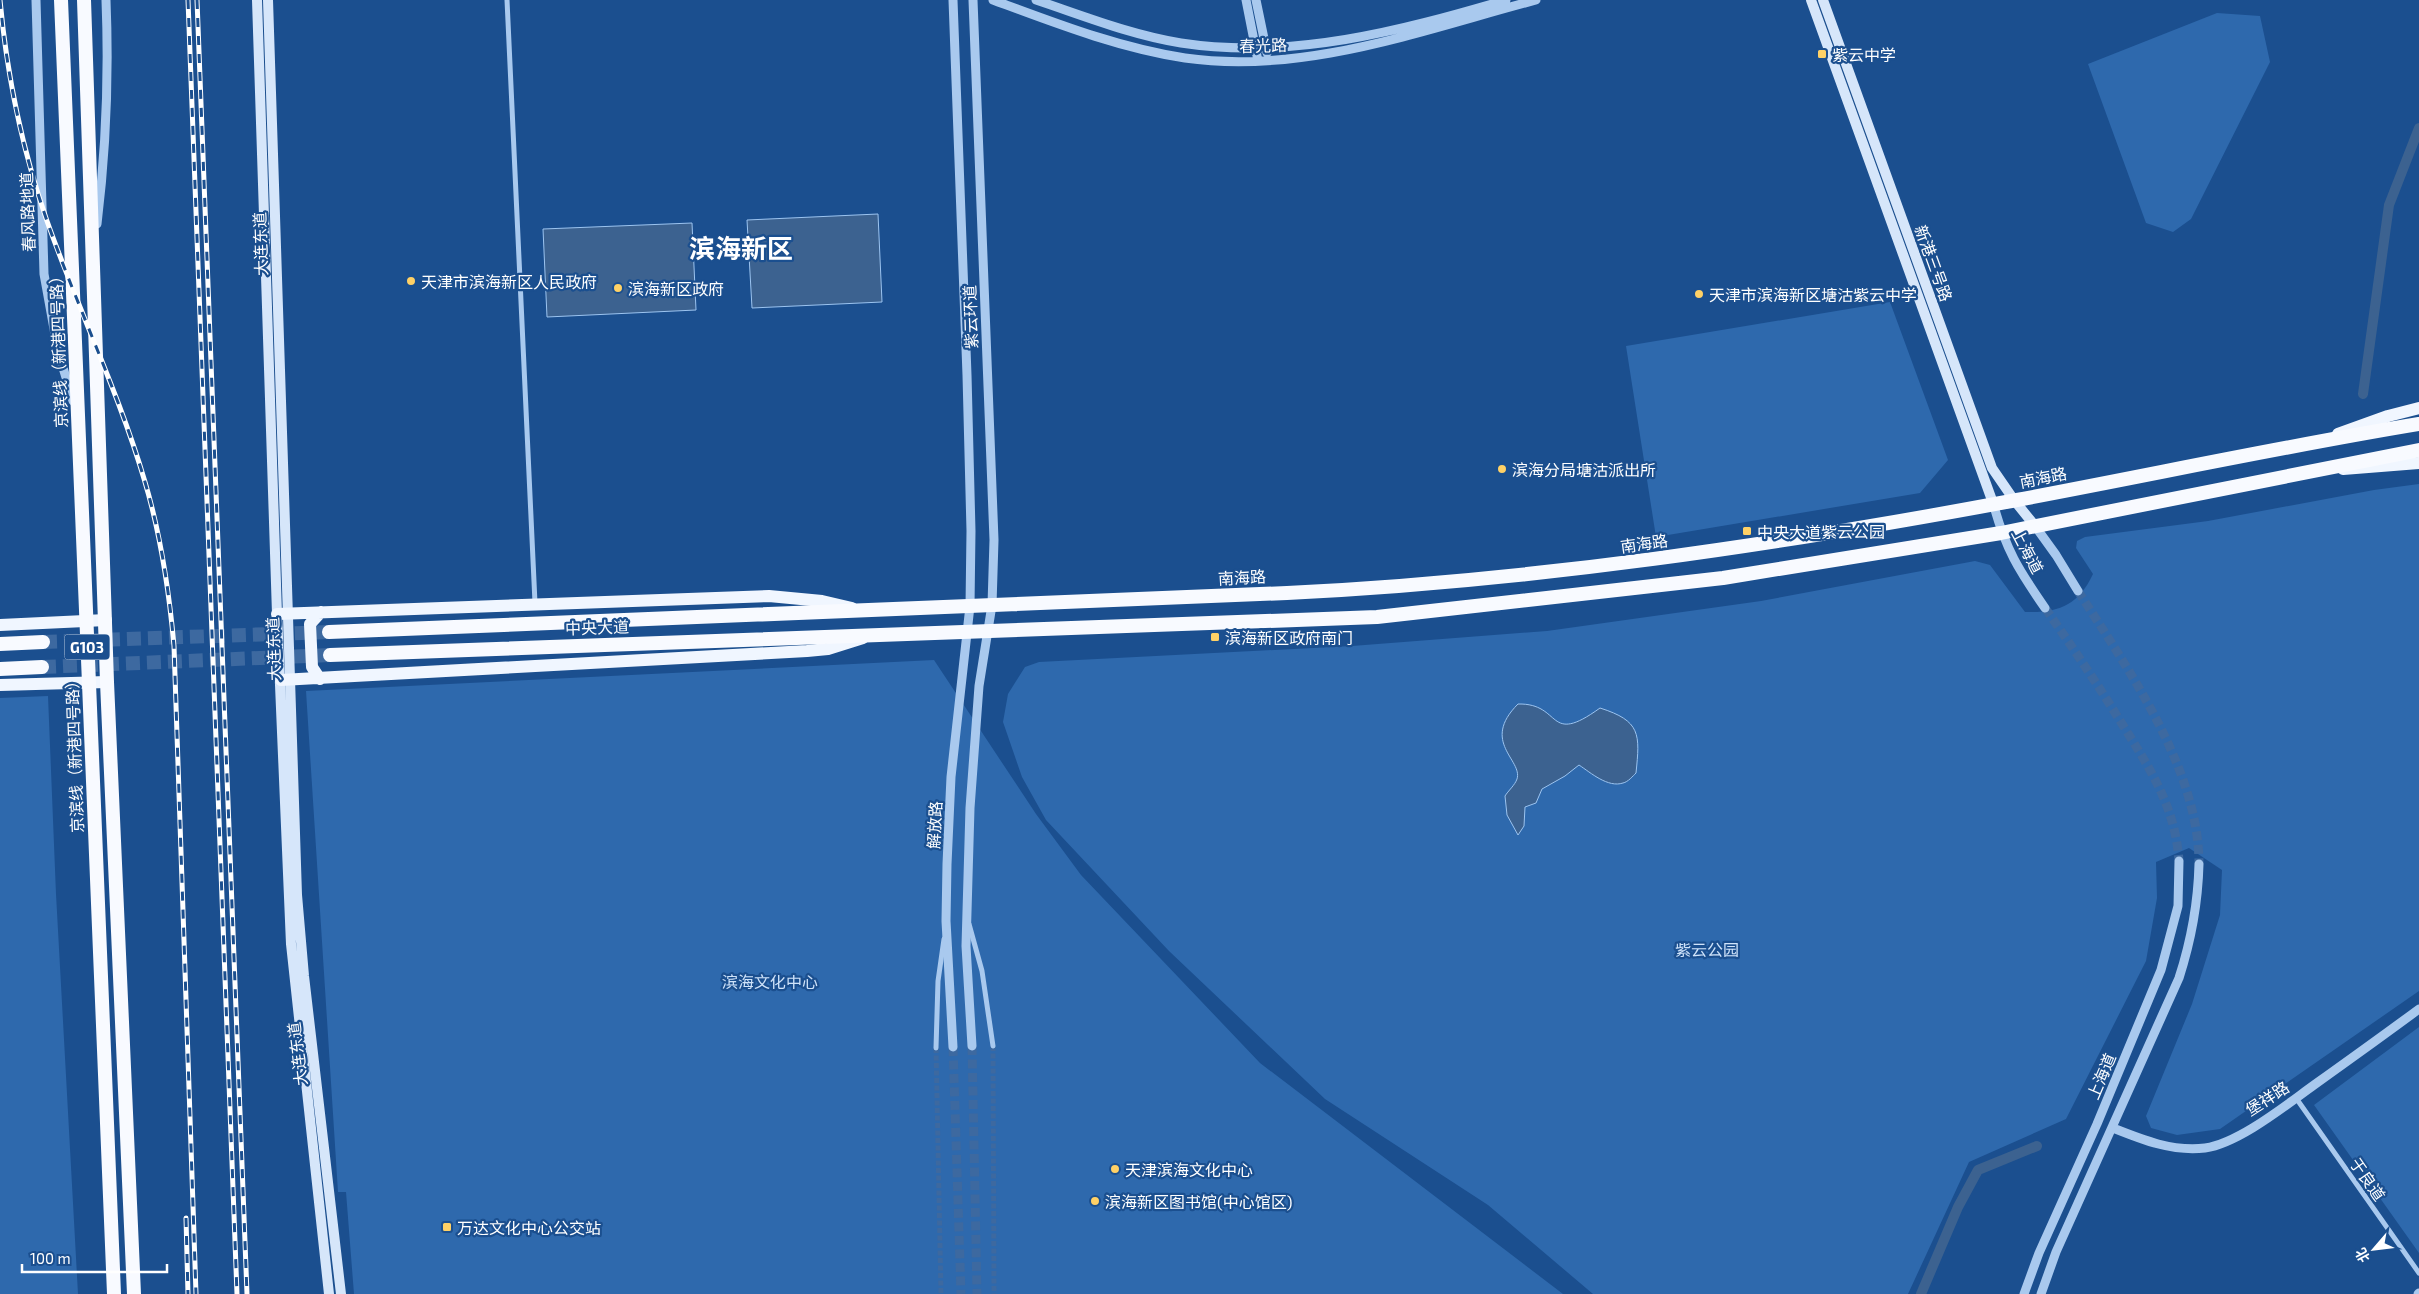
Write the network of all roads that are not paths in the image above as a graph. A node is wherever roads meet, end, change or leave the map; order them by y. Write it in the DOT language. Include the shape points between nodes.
graph roads {
  1 [pos="36,0"];
  2 [pos="61,0"];
  3 [pos="84,0"];
  4 [pos="106,0"];
  5 [pos="257,0"];
  6 [pos="268,0"];
  7 [pos="507,0"];
  8 [pos="953,0"];
  9 [pos="974,0"];
  10 [pos="993,0"];
  11 [pos="1036,0"];
  12 [pos="1246,0"];
  13 [pos="1256,0"];
  14 [pos="1506,0"];
  15 [pos="1536,0"];
  16 [pos="1811,0"];
  17 [pos="1824,0"];
  18 [pos="1262,47"];
  19 [pos="1269,60"];
  20 [pos="1258,61"];
  21 [pos="93,254"];
  22 [pos="2419,408"];
  23 [pos="79,420"];
  24 [pos="2419,424"];
  25 [pos="2320,440"];
  26 [pos="2419,450"];
  27 [pos="2419,463"];
  28 [pos="2316,469"];
  29 [pos="2014,500"];
  30 [pos="1993,503"];
  31 [pos="2035,526"];
  32 [pos="2001,533"];
  33 [pos="2078,591"];
  34 [pos="535,604"];
  35 [pos="992,605"];
  36 [pos="970,606"];
  37 [pos="2045,608"];
  38 [pos="864,611"];
  39 [pos="321,612"];
  40 [pos="282,614"];
  41 [pos="86,620"];
  42 [pos="106,620"];
  43 [pos="0,626"];
  44 [pos="329,632"];
  45 [pos="990,632"];
  46 [pos="968,633"];
  47 [pos="865,637"];
  48 [pos="43,642"];
  49 [pos="0,644"];
  50 [pos="330,655"];
  51 [pos="42,667"];
  52 [pos="0,669"];
  53 [pos="320,679"];
  54 [pos="285,680"];
  55 [pos="89,682"];
  56 [pos="107,682"];
  57 [pos="0,685"];
  58 [pos="2179,861"];
  59 [pos="2199,864"];
  60 [pos="967,917"];
  61 [pos="946,921"];
  62 [pos="2419,1010"];
  63 [pos="972,1046"];
  64 [pos="993,1046"];
  65 [pos="953,1047"];
  66 [pos="936,1048"];
  67 [pos="2296,1098"];
  68 [pos="2113,1128"];
  69 [pos="2419,1273"];
  70 [pos="114,1294"];
  71 [pos="134,1294"];
  72 [pos="328,1294"];
  73 [pos="341,1294"];
  74 [pos="2024,1294"];
  75 [pos="2041,1294"];
  1 -- 23 [label="street, 春风路地道" via="44,274 58,351"];
  2 -- 23 [label="highway, 京滨线（新港四号路） / G103"];
  3 -- 21 [label="highway, G103"];
  4 -- 21 [label="street" via="108,36 102,184"];
  5 -- 40 [label="main road, 大连东道"];
  6 -- 40 [label="main road, 大连东道"];
  7 -- 34 [label="street"];
  8 -- 36 [label="street, 紫云环道" via="967,375"];
  9 -- 35 [label="street, 紫云环道" via="993,491"];
  10 -- 20 [label="street, 春光路" via="1146,50 1215,61"];
  11 -- 18 [label="street, 春光路" via="1143,35 1182,43"];
  12 -- 18 [label="street"];
  13 -- 18 [label="street"];
  14 -- 18 [label="street, 春光路" via="1411,27 1331,42"];
  15 -- 19 [label="street, 春光路" via="1369,45 1300,58"];
  16 -- 30 [label="main road, 新港三号路"];
  17 -- 29 [label="main road, 新港三号路" via="1992,468"];
  18 -- 19 [label="street"];
  18 -- 20 [label="street"];
  19 -- 20 [label="street, 春光路"];
  21 -- 42 [label="highway, G103"];
  22 -- 25 [label="main road"];
  23 -- 41 [label="highway, 京滨线（新港四号路） / G103"];
  24 -- 25 [label="highway, 南海路"];
  25 -- 29 [label="highway, 南海路"];
  26 -- 28 [label="highway"];
  27 -- 28 [label="main road" via="2364,469"];
  28 -- 31 [label="highway"];
  29 -- 30 [label="highway, 南海路"];
  29 -- 31 [label="main road, 新港三号路"];
  30 -- 32 [label="street, 上海道"];
  30 -- 35 [label="highway, 南海路" via="1775,541 1524,576 1370,589"];
  31 -- 32 [label="highway"];
  31 -- 33 [label="street, 上海道"];
  32 -- 37 [label="street, 上海道" via="2013,562"];
  32 -- 45 [label="highway" via="1723,578 1377,617"];
  34 -- 38 [label="main road" via="769,596 822,601"];
  34 -- 39 [label="main road"];
  35 -- 36 [label="highway, 南海路"];
  35 -- 45 [label="street, 紫云环道"];
  36 -- 38 [label="highway, 南海路"];
  36 -- 46 [label="street, 解放路"];
  38 -- 44 [label="highway, 中央大道"];
  39 -- 40 [label="main road"];
  39 -- 53 [label="main road" via="310,624 312,667"];
  40 -- 54 [label="main road, 大连东道"];
  41 -- 42 [label="main road"];
  41 -- 43 [label="main road"];
  41 -- 55 [label="highway, 京滨线（新港四号路） / G103"];
  42 -- 56 [label="highway, G103"];
  45 -- 46 [label="highway"];
  45 -- 60 [label="street" via="974,746"];
  46 -- 47 [label="highway"];
  46 -- 61 [label="street, 解放路" via="951,777"];
  47 -- 50 [label="highway, 中央大道"];
  47 -- 53 [label="main road" via="807,651"];
  48 -- 49 [label="highway"];
  51 -- 52 [label="highway"];
  53 -- 54 [label="main road"];
  54 -- 72 [label="main road, 大连东道" via="291,944"];
  54 -- 73 [label="main road, 大连东道" via="300,931"];
  55 -- 56 [label="main road"];
  55 -- 57 [label="main road"];
  55 -- 70 [label="highway, 京滨线（新港四号路） / G103"];
  56 -- 71 [label="highway, G103"];
  58 -- 74 [label="street, 上海道" via="2178,906 2161,970"];
  59 -- 68 [label="street, 上海道" via="2196,904 2185,960"];
  60 -- 63 [label="street"];
  60 -- 64 [label="street" via="982,971"];
  61 -- 65 [label="street, 解放路"];
  61 -- 66 [label="street" via="938,981"];
  62 -- 67 [label="street, 堡祥路"];
  67 -- 68 [label="street, 堡祥路" via="2226,1142 2208,1148 2161,1145"];
  67 -- 69 [label="street, 于良道"];
  68 -- 75 [label="street, 上海道" via="2056,1252"];
}
